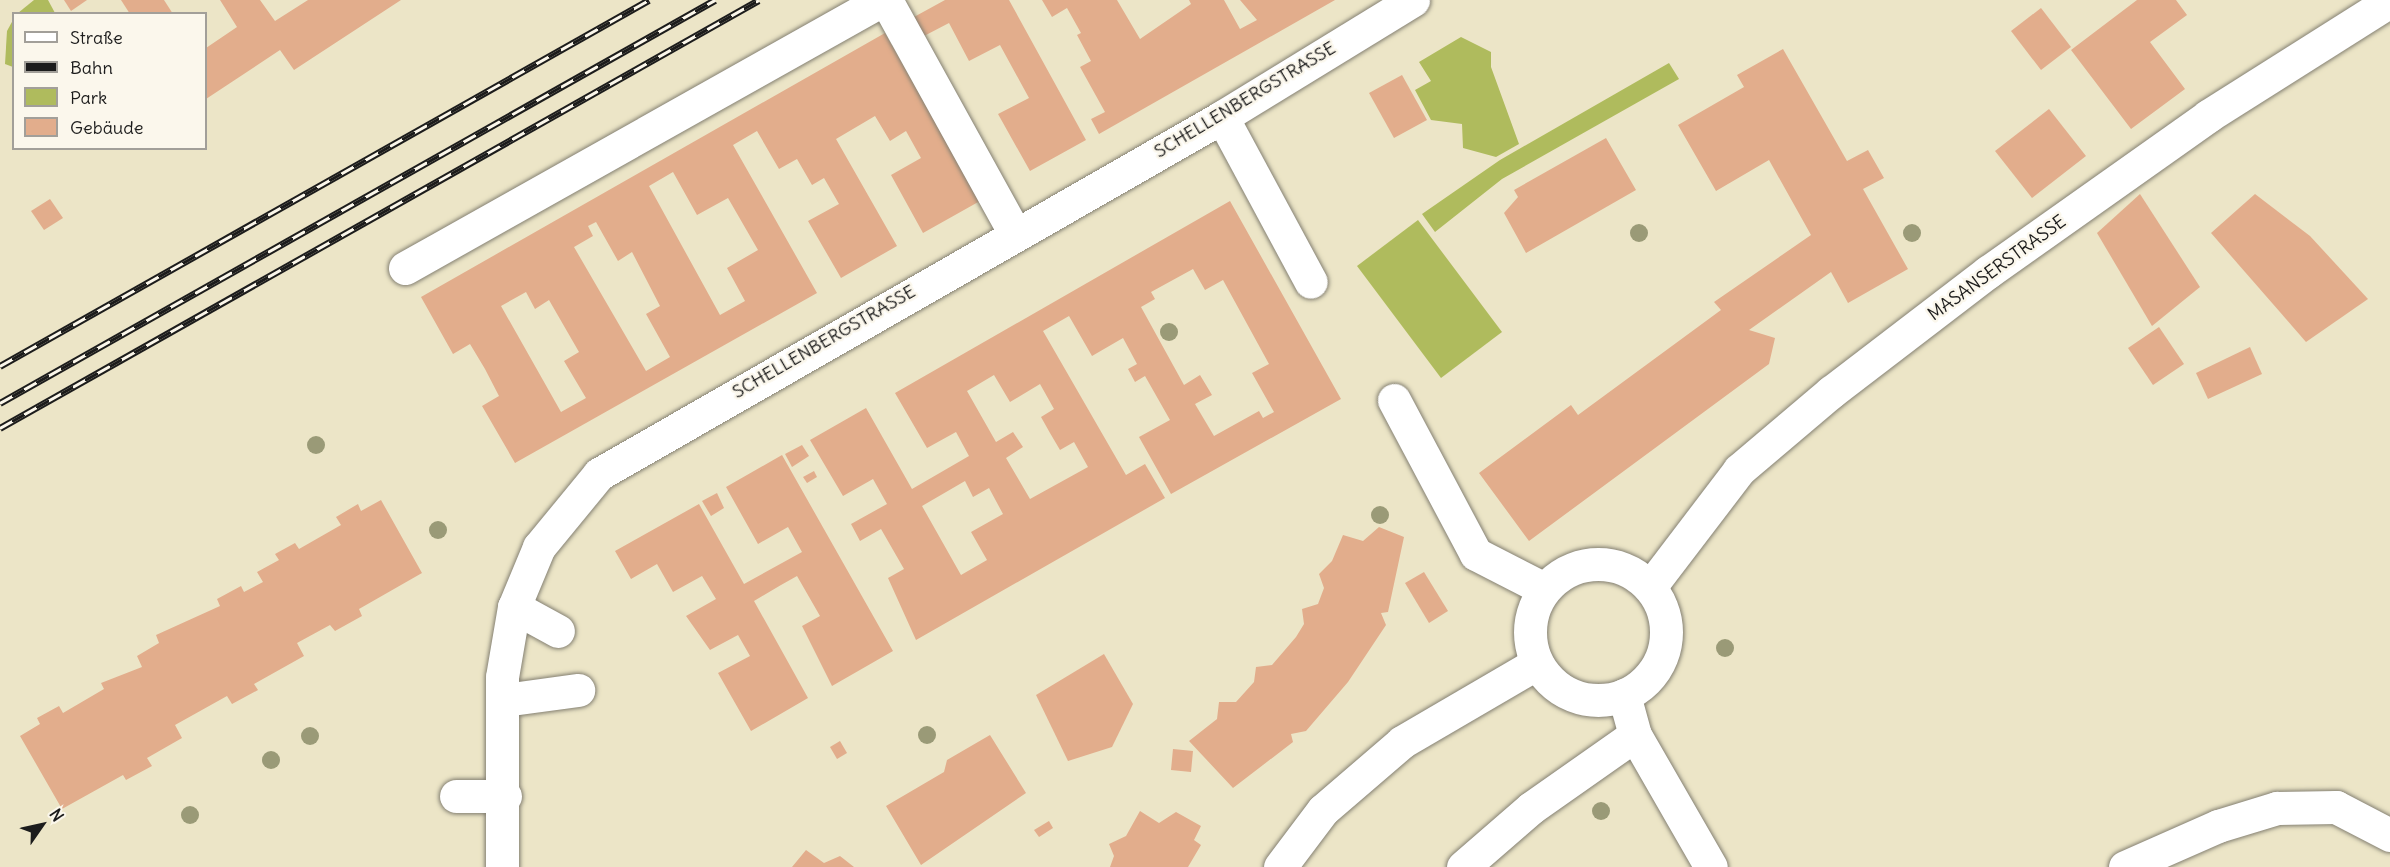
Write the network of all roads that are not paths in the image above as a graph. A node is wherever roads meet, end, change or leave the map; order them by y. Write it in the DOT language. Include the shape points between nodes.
graph roads {
  1 [pos="884,0"];
  2 [pos="1413,0"];
  3 [pos="2390,1"];
  4 [pos="1222,117"];
  5 [pos="1015,234"];
  6 [pos="405,268"];
  7 [pos="1311,282"];
  8 [pos="1394,400"];
  9 [pos="1650,587"];
  10 [pos="1544,589"];
  11 [pos="514,607"];
  12 [pos="558,631"];
  13 [pos="1537,663"];
  14 [pos="578,690"];
  15 [pos="1624,695"];
  16 [pos="504,700"];
  17 [pos="1635,735"];
  18 [pos="456,796"];
  19 [pos="505,796"];
  20 [pos="2390,835"];
  21 [pos="502,867"];
  22 [pos="1280,867"];
  23 [pos="1463,867"];
  24 [pos="1711,867"];
  25 [pos="2125,867"];
  1 -- 5 [label="street"];
  1 -- 6 [label="street"];
  2 -- 4 [label="street, SCHELLENBERGSTRASSE"];
  3 -- 9 [label="street, MASANSERSTRASSE" via="2208,116 1988,272 1831,392 1739,470"];
  4 -- 5 [label="street, SCHELLENBERGSTRASSE"];
  4 -- 7 [label="street"];
  5 -- 11 [label="street, SCHELLENBERGSTRASSE" via="625,454 599,474 539,546"];
  8 -- 10 [label="street" via="1476,554"];
  9 -- 10 [label="street" via="1634,573 1591,564 1570,570"];
  9 -- 15 [label="street" via="1662,606 1665,648 1643,684"];
  10 -- 13 [label="street" via="1531,620"];
  11 -- 12 [label="street"];
  11 -- 16 [label="street, SCHELLENBERGSTRASSE"];
  13 -- 15 [label="street" via="1565,692 1605,700"];
  13 -- 22 [label="street" via="1402,742 1323,810"];
  14 -- 16 [label="street"];
  15 -- 17 [label="street"];
  16 -- 19 [label="street, SCHELLENBERGSTRASSE"];
  17 -- 23 [label="street" via="1531,808"];
  17 -- 24 [label="street" via="1681,824"];
  18 -- 19 [label="street"];
  19 -- 21 [label="street, SCHELLENBERGSTRASSE"];
  20 -- 25 [label="street" via="2336,807 2277,808 2218,826"];
}
